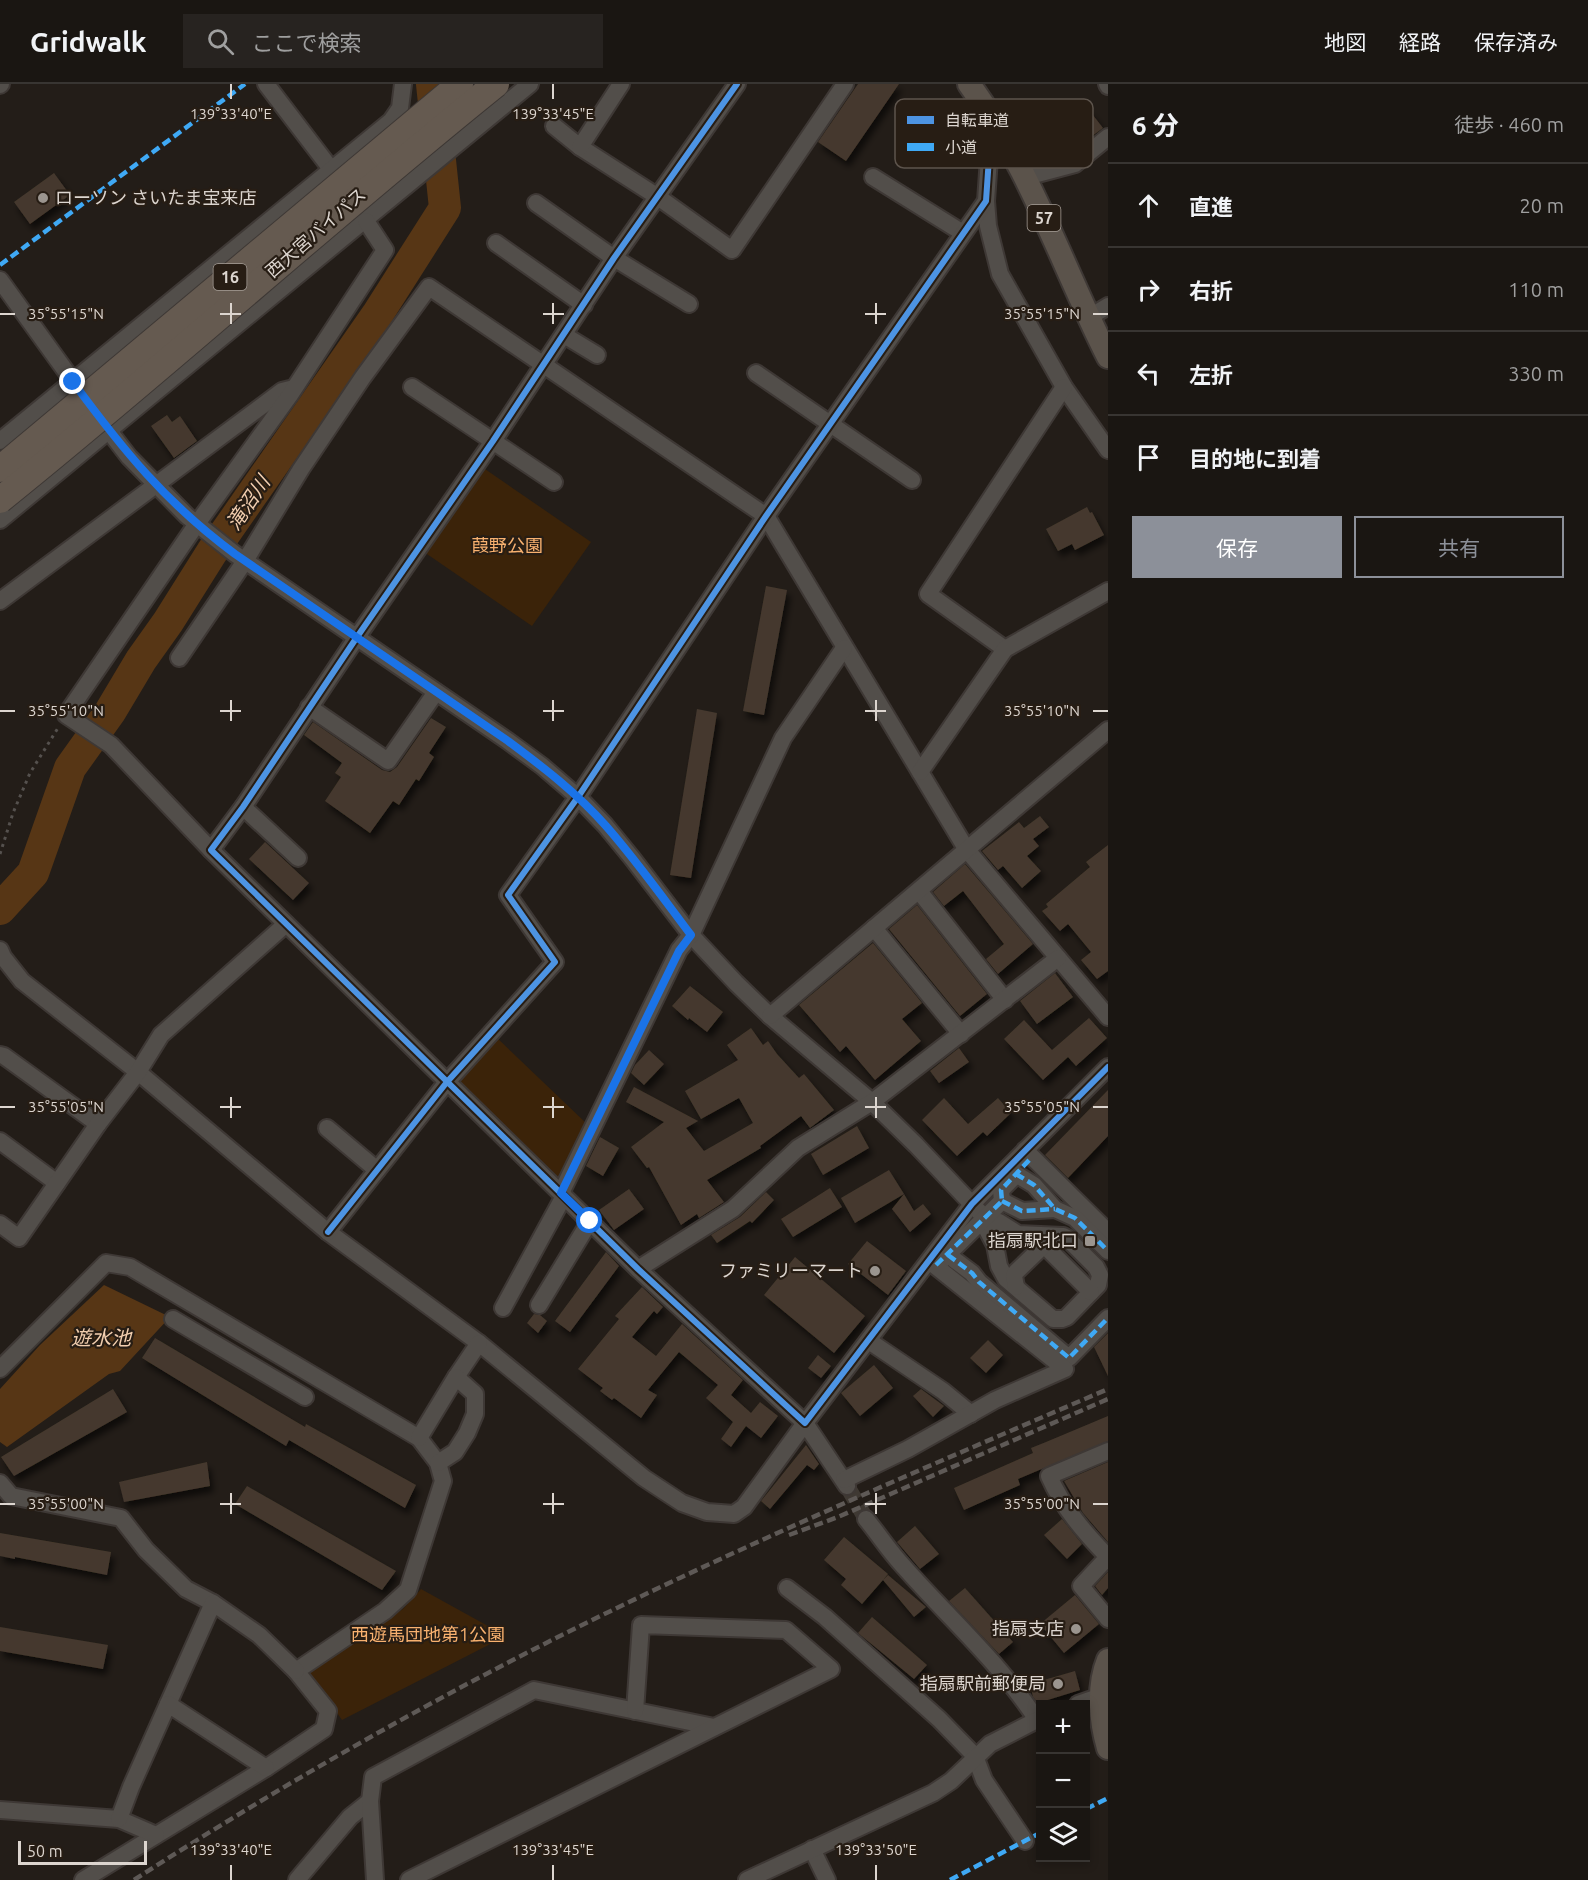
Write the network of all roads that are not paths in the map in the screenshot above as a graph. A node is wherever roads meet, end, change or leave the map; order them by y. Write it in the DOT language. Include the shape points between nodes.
graph roads {
  1 [pos="266,84"];
  2 [pos="403,84"];
  3 [pos="460,84"];
  4 [pos="496,84"];
  5 [pos="530,84"];
  6 [pos="621,84"];
  7 [pos="737,84"];
  8 [pos="844,84"];
  9 [pos="969,84"];
  10 [pos="980,99"];
  11 [pos="554,126"];
  12 [pos="1108,137"];
  13 [pos="580,147"];
  14 [pos="1093,149"];
  15 [pos="988,168"];
  16 [pos="1021,168"];
  17 [pos="1060,168"];
  18 [pos="331,169"];
  19 [pos="873,177"];
  20 [pos="1026,177"];
  21 [pos="658,197"];
  22 [pos="986,201"];
  23 [pos="536,203"];
  24 [pos="366,221"];
  25 [pos="963,233"];
  26 [pos="496,243"];
  27 [pos="614,258"];
  28 [pos="0,280"];
  29 [pos="689,304"];
  30 [pos="584,305"];
  31 [pos="1108,306"];
  32 [pos="1088,318"];
  33 [pos="564,335"];
  34 [pos="597,355"];
  35 [pos="1108,357"];
  36 [pos="543,366"];
  37 [pos="756,373"];
  38 [pos="73,382"];
  39 [pos="412,387"];
  40 [pos="1064,387"];
  41 [pos="295,388"];
  42 [pos="830,424"];
  43 [pos="109,431"];
  44 [pos="0,441"];
  45 [pos="493,441"];
  46 [pos="1108,450"];
  47 [pos="0,469"];
  48 [pos="912,480"];
  49 [pos="554,483"];
  50 [pos="155,485"];
  51 [pos="0,500"];
  52 [pos="766,516"];
  53 [pos="0,520"];
  54 [pos="201,529"];
  55 [pos="240,558"];
  56 [pos="1108,591"];
  57 [pos="0,601"];
  58 [pos="357,637"];
  59 [pos="844,648"];
  60 [pos="1005,649"];
  61 [pos="179,658"];
  62 [pos="436,692"];
  63 [pos="309,707"];
  64 [pos="1108,730"];
  65 [pos="920,772"];
  66 [pos="578,797"];
  67 [pos="243,807"];
  68 [pos="211,850"];
  69 [pos="967,850"];
  70 [pos="298,858"];
  71 [pos="919,891"];
  72 [pos="286,924"];
  73 [pos="874,928"];
  74 [pos="691,935"];
  75 [pos="1,956"];
  76 [pos="1058,958"];
  77 [pos="1005,1000"];
  78 [pos="770,1016"];
  79 [pos="1108,1017"];
  80 [pos="961,1034"];
  81 [pos="0,1055"];
  82 [pos="1108,1067"];
  83 [pos="138,1072"];
  84 [pos="447,1082"];
  85 [pos="872,1102"];
  86 [pos="98,1124"];
  87 [pos="327,1128"];
  88 [pos="0,1142"];
  89 [pos="1028,1154"];
  90 [pos="377,1170"];
  91 [pos="1016,1174"];
  92 [pos="57,1183"];
  93 [pos="562,1194"];
  94 [pos="1002,1201"];
  95 [pos="972,1204"];
  96 [pos="1055,1209"];
  97 [pos="985,1218"];
  98 [pos="590,1221"];
  99 [pos="0,1224"];
  100 [pos="1105,1224"];
  101 [pos="328,1232"];
  102 [pos="1063,1236"];
  103 [pos="1044,1245"];
  104 [pos="1108,1251"];
  105 [pos="938,1260"];
  106 [pos="638,1269"];
  107 [pos="1016,1287"];
  108 [pos="1091,1292"];
  109 [pos="191,1304"];
  110 [pos="539,1305"];
  111 [pos="503,1308"];
  112 [pos="1108,1318"];
  113 [pos="869,1341"];
  114 [pos="479,1343"];
  115 [pos="0,1369"];
  116 [pos="456,1377"];
  117 [pos="305,1397"];
  118 [pos="971,1414"];
  119 [pos="805,1423"];
  120 [pos="419,1438"];
  121 [pos="1108,1451"];
  122 [pos="438,1463"];
  123 [pos="0,1483"];
  124 [pos="866,1519"];
  125 [pos="787,1587"];
  126 [pos="213,1603"];
  127 [pos="1108,1619"];
  128 [pos="1108,1660"];
  129 [pos="296,1671"];
  130 [pos="1101,1696"];
  131 [pos="1090,1700"];
  132 [pos="168,1704"];
  133 [pos="635,1711"];
  134 [pos="1036,1715"];
  135 [pos="1036,1721"];
  136 [pos="714,1727"];
  137 [pos="1108,1748"];
  138 [pos="975,1756"];
  139 [pos="266,1768"];
  140 [pos="370,1801"];
  141 [pos="0,1810"];
  142 [pos="119,1819"];
  143 [pos="156,1835"];
  144 [pos="1025,1841"];
  145 [pos="812,1849"];
  146 [pos="83,1880"];
  147 [pos="297,1880"];
  148 [pos="375,1880"];
  149 [pos="408,1880"];
  150 [pos="747,1880"];
  151 [pos="827,1880"];
  1 -- 18 [label="street"];
  2 -- 18 [label="street" via="400,108 391,121"];
  3 -- 47 [label="highway, 西大宮バイパス / 16, bridge"];
  4 -- 51 [label="highway, 西大宮バイパス / 16, bridge"];
  5 -- 24 [label="street"];
  6 -- 13 [label="street"];
  7 -- 21 [label="street"];
  8 -- 21 [label="street" via="732,250"];
  9 -- 10 [label="main road, 57"];
  11 -- 13 [label="street"];
  12 -- 14 [label="street"];
  13 -- 21 [label="street"];
  15 -- 22 [label="street"];
  16 -- 20 [label="main road, 57"];
  17 -- 20 [label="street"];
  18 -- 38 [label="street"];
  19 -- 25 [label="street"];
  20 -- 32 [label="main road, 57"];
  21 -- 27 [label="street"];
  22 -- 25 [label="street"];
  22 -- 40 [label="street" via="1000,274"];
  23 -- 27 [label="street"];
  24 -- 41 [label="street" via="385,250"];
  24 -- 43 [label="street"];
  25 -- 42 [label="street"];
  26 -- 30 [label="street"];
  27 -- 29 [label="street"];
  27 -- 30 [label="street"];
  28 -- 38 [label="street"];
  30 -- 33 [label="street"];
  31 -- 32 [label="street"];
  32 -- 35 [label="main road, 57"];
  33 -- 34 [label="street"];
  33 -- 36 [label="street"];
  36 -- 45 [label="street"];
  36 -- 52 [label="street"];
  36 -- 55 [label="street" via="429,287"];
  37 -- 42 [label="street"];
  38 -- 43 [label="street"];
  38 -- 44 [label="street"];
  39 -- 45 [label="street"];
  40 -- 46 [label="street"];
  40 -- 60 [label="street" via="928,594"];
  41 -- 50 [label="street" via="282,391"];
  41 -- 54 [label="street"];
  42 -- 48 [label="street"];
  42 -- 52 [label="street"];
  43 -- 50 [label="street"];
  43 -- 53 [label="street"];
  45 -- 49 [label="street"];
  45 -- 58 [label="street"];
  50 -- 54 [label="street"];
  50 -- 57 [label="street"];
  52 -- 59 [label="street"];
  52 -- 66 [label="street"];
  54 -- 55 [label="street"];
  54 -- 68 [label="street" via="69,717 111,746"];
  55 -- 58 [label="street"];
  55 -- 61 [label="street"];
  56 -- 60 [label="street"];
  58 -- 62 [label="street"];
  58 -- 63 [label="street"];
  59 -- 65 [label="street"];
  59 -- 74 [label="street" via="783,738"];
  60 -- 65 [label="street"];
  62 -- 63 [label="street" via="388,761"];
  62 -- 66 [label="street" via="525,753"];
  63 -- 67 [label="street"];
  64 -- 69 [label="street"];
  65 -- 69 [label="street"];
  66 -- 74 [label="street" via="605,825"];
  66 -- 84 [label="street" via="508,895 555,963"];
  67 -- 68 [label="street"];
  67 -- 70 [label="street"];
  68 -- 72 [label="street"];
  69 -- 71 [label="street"];
  69 -- 76 [label="street"];
  71 -- 73 [label="street"];
  71 -- 77 [label="street"];
  72 -- 83 [label="street" via="161,1035"];
  72 -- 84 [label="street"];
  73 -- 78 [label="street"];
  73 -- 80 [label="street"];
  74 -- 78 [label="street"];
  74 -- 93 [label="street" via="679,951"];
  75 -- 83 [label="street" via="22,981"];
  76 -- 77 [label="street"];
  76 -- 79 [label="street"];
  77 -- 80 [label="street"];
  78 -- 85 [label="street"];
  80 -- 85 [label="street"];
  81 -- 86 [label="street"];
  82 -- 89 [label="street"];
  83 -- 86 [label="street"];
  83 -- 101 [label="street"];
  84 -- 90 [label="street"];
  84 -- 93 [label="street"];
  85 -- 95 [label="street"];
  85 -- 106 [label="street" via="798,1148 733,1209"];
  86 -- 92 [label="street"];
  87 -- 90 [label="street"];
  88 -- 92 [label="street"];
  89 -- 91 [label="street"];
  89 -- 95 [label="street"];
  89 -- 100 [label="street"];
  90 -- 101 [label="street"];
  91 -- 94 [label="street" via="1001,1190"];
  91 -- 96 [label="street" via="1034,1185"];
  92 -- 99 [label="street" via="19,1238"];
  93 -- 98 [label="street"];
  93 -- 111 [label="street"];
  94 -- 96 [label="street" via="1022,1211"];
  94 -- 97 [label="street"];
  95 -- 97 [label="street"];
  95 -- 105 [label="street"];
  96 -- 104 [label="street" via="1075,1218"];
  97 -- 102 [label="street" via="1018,1234"];
  97 -- 105 [label="street"];
  97 -- 107 [label="street" via="1002,1272"];
  98 -- 106 [label="street"];
  98 -- 110 [label="street"];
  101 -- 114 [label="street"];
  102 -- 103 [label="street"];
  102 -- 108 [label="street" via="1099,1271 1100,1280"];
  103 -- 107 [label="street" via="1016,1272"];
  103 -- 108 [label="street"];
  105 -- 112 [label="street" via="1069,1358"];
  105 -- 113 [label="street"];
  105 -- 118 [label="street" via="1065,1369"];
  106 -- 119 [label="street"];
  107 -- 108 [label="street" via="1057,1320 1066,1317"];
  109 -- 115 [label="street" via="130,1267 106,1263"];
  109 -- 117 [label="street" via="169,1323"];
  109 -- 120 [label="street"];
  113 -- 118 [label="street"];
  113 -- 119 [label="street"];
  114 -- 116 [label="street"];
  114 -- 119 [label="street" via="644,1478 682,1503 707,1512 734,1514 744,1507"];
  116 -- 120 [label="street"];
  116 -- 122 [label="street" via="475,1394 475,1414 455,1452"];
  118 -- 119 [label="street" via="846,1483"];
  120 -- 122 [label="street"];
  121 -- 127 [label="street" via="1049,1476 1074,1521 1108,1557 1081,1586"];
  122 -- 129 [label="street" via="443,1481 408,1590 385,1611"];
  123 -- 126 [label="street" via="11,1496 120,1518 186,1589"];
  124 -- 134 [label="street"];
  125 -- 138 [label="street" via="939,1719"];
  126 -- 129 [label="street" via="259,1635"];
  126 -- 132 [label="street"];
  128 -- 130 [label="main road"];
  129 -- 139 [label="street" via="328,1711 324,1729"];
  130 -- 131 [label="street"];
  130 -- 137 [label="main road"];
  132 -- 139 [label="street"];
  132 -- 142 [label="street"];
  133 -- 136 [label="street"];
  133 -- 136 [label="street" via="641,1626 786,1630 831,1669"];
  133 -- 140 [label="street" via="534,1690 374,1777"];
  135 -- 138 [label="street"];
  136 -- 149 [label="street"];
  138 -- 144 [label="street" via="984,1780"];
  138 -- 145 [label="street" via="933,1792"];
  139 -- 143 [label="street"];
  140 -- 147 [label="street" via="350,1817"];
  140 -- 148 [label="street"];
  141 -- 142 [label="street"];
  142 -- 143 [label="street"];
  143 -- 146 [label="street"];
  145 -- 150 [label="street"];
  145 -- 151 [label="street"];
}
